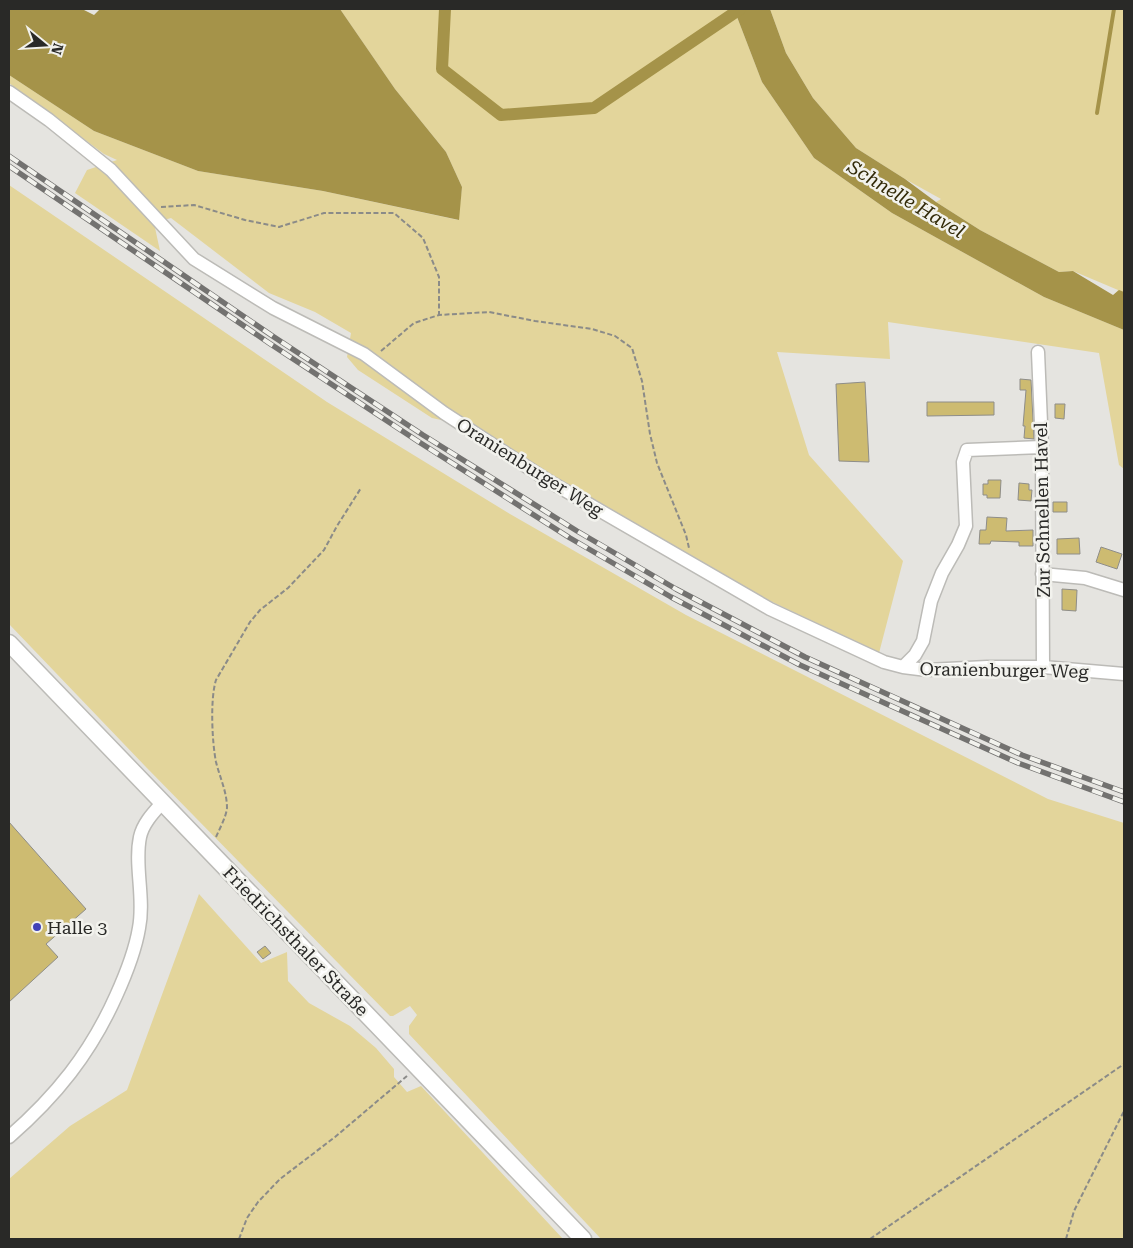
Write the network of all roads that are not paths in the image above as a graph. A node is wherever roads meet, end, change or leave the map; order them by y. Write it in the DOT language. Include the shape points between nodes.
graph roads {
  1 [pos="9,92"];
  2 [pos="1038,352"];
  3 [pos="1042,447"];
  4 [pos="1042,574"];
  5 [pos="1124,590"];
  6 [pos="9,643"];
  7 [pos="904,667"];
  8 [pos="1043,668"];
  9 [pos="1124,674"];
  10 [pos="163,802"];
  11 [pos="9,1138"];
  12 [pos="582,1239"];
  1 -- 7 [label="street, Oranienburger Weg" via="110,170 194,259 273,308 364,354 444,413 547,480 692,564 770,608 884,662"];
  2 -- 3 [label="street, Zur Schnellen Havel"];
  3 -- 4 [label="street, Zur Schnellen Havel"];
  3 -- 7 [label="street" via="966,450 963,462 966,526 931,601 923,641"];
  4 -- 5 [label="street" via="1084,578"];
  4 -- 8 [label="street, Zur Schnellen Havel"];
  6 -- 10 [label="street, Friedrichsthaler Straße"];
  7 -- 8 [label="street, Oranienburger Weg" via="927,670"];
  8 -- 9 [label="street, Oranienburger Weg"];
  10 -- 11 [label="street" via="140,836 140,926 132,961 106,1020 67,1079"];
  10 -- 12 [label="street, Friedrichsthaler Straße"];
}
